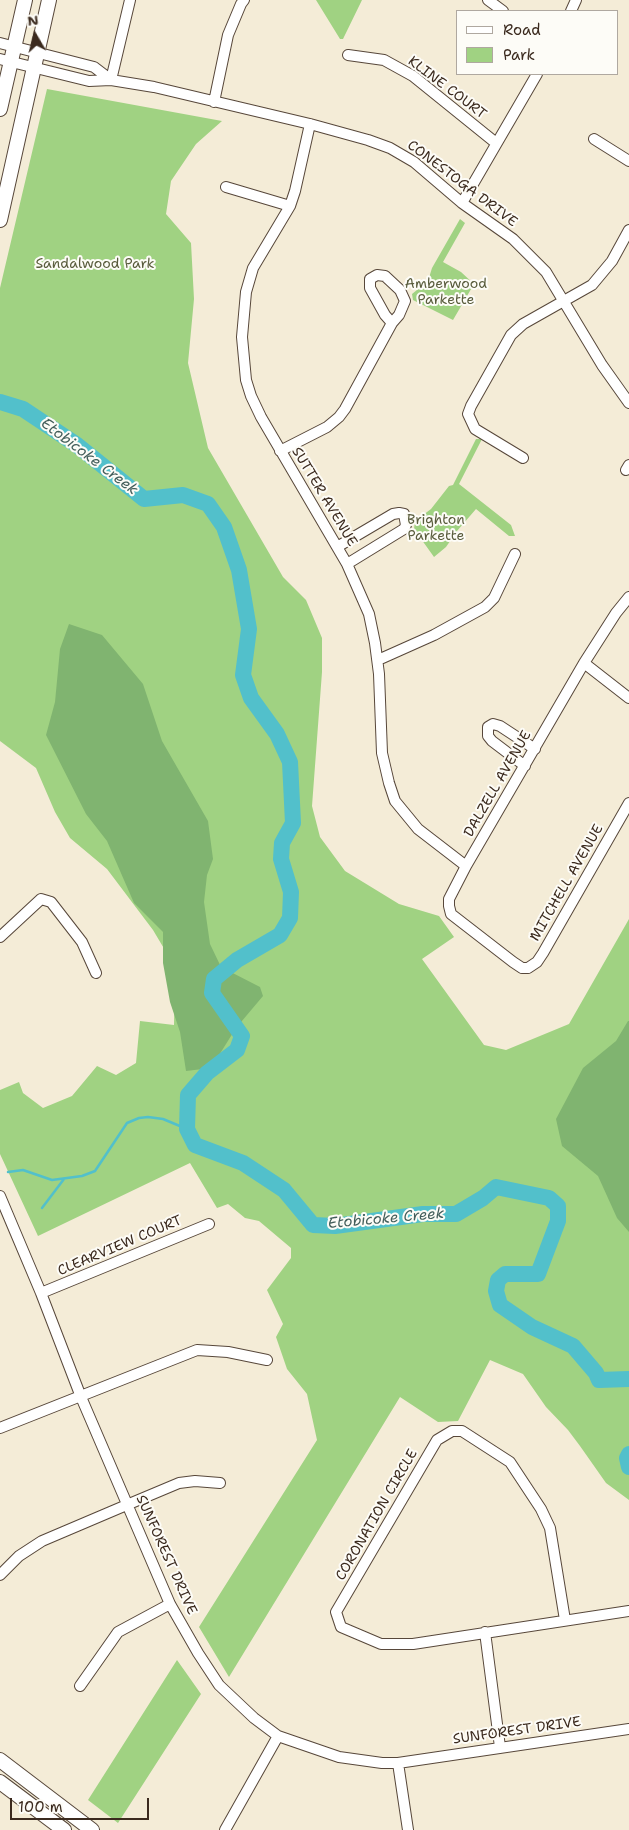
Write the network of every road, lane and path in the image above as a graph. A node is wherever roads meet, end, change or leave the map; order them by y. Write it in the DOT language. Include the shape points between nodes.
graph roads {
  1 [pos="25,0"];
  2 [pos="49,0"];
  3 [pos="130,0"];
  4 [pos="244,0"];
  5 [pos="488,0"];
  6 [pos="502,10"];
  7 [pos="0,43"];
  8 [pos="14,46"];
  9 [pos="38,52"];
  10 [pos="348,55"];
  11 [pos="6,60"];
  12 [pos="35,68"];
  13 [pos="536,75"];
  14 [pos="111,80"];
  15 [pos="214,102"];
  16 [pos="0,109"];
  17 [pos="310,124"];
  18 [pos="594,139"];
  19 [pos="496,143"];
  20 [pos="629,160"];
  21 [pos="226,187"];
  22 [pos="462,203"];
  23 [pos="290,206"];
  24 [pos="0,220"];
  25 [pos="629,230"];
  26 [pos="564,302"];
  27 [pos="392,323"];
  28 [pos="629,403"];
  29 [pos="280,451"];
  30 [pos="524,458"];
  31 [pos="337,547"];
  32 [pos="515,554"];
  33 [pos="347,564"];
  34 [pos="629,596"];
  35 [pos="378,660"];
  36 [pos="584,663"];
  37 [pos="629,698"];
  38 [pos="535,749"];
  39 [pos="525,766"];
  40 [pos="629,803"];
  41 [pos="466,866"];
  42 [pos="0,937"];
  43 [pos="522,968"];
  44 [pos="96,973"];
  45 [pos="0,1196"];
  46 [pos="209,1224"];
  47 [pos="41,1293"];
  48 [pos="267,1360"];
  49 [pos="81,1397"];
  50 [pos="0,1428"];
  51 [pos="220,1482"];
  52 [pos="128,1504"];
  53 [pos="0,1575"];
  54 [pos="170,1604"];
  55 [pos="629,1611"];
  56 [pos="565,1620"];
  57 [pos="485,1632"];
  58 [pos="80,1686"];
  59 [pos="629,1728"];
  60 [pos="278,1736"];
  61 [pos="500,1747"];
  62 [pos="0,1760"];
  63 [pos="398,1763"];
  64 [pos="0,1782"];
  65 [pos="64,1830"];
  66 [pos="92,1830"];
  67 [pos="224,1830"];
  68 [pos="408,1830"];
  1 -- 8 [label="main road"];
  2 -- 9 [label="main road"];
  3 -- 14 [label="street"];
  4 -- 15 [label="street" via="228,35"];
  5 -- 6 [label="street"];
  7 -- 8 [label="street, CONESTOGA DRIVE"];
  8 -- 9 [label="street, CONESTOGA DRIVE"];
  8 -- 11 [label="main road"];
  9 -- 12 [label="main road"];
  9 -- 14 [label="street, CONESTOGA DRIVE" via="94,67"];
  10 -- 19 [label="street, KLINE COURT" via="384,60 413,76"];
  11 -- 12 [label="street, CONESTOGA DRIVE"];
  11 -- 16 [label="main road"];
  12 -- 14 [label="street, CONESTOGA DRIVE" via="89,82"];
  12 -- 24 [label="main road"];
  13 -- 19 [label="street"];
  14 -- 15 [label="street, CONESTOGA DRIVE"];
  15 -- 17 [label="street, CONESTOGA DRIVE"];
  17 -- 22 [label="street, CONESTOGA DRIVE" via="390,148 414,162"];
  17 -- 23 [label="street, SUTTER AVENUE"];
  18 -- 20 [label="street"];
  19 -- 22 [label="street"];
  21 -- 23 [label="street"];
  22 -- 26 [label="street, CONESTOGA DRIVE" via="513,239 546,272"];
  23 -- 29 [label="street, SUTTER AVENUE" via="253,268 246,292 242,337 246,380 251,396"];
  25 -- 26 [label="street" via="612,261 592,284"];
  26 -- 28 [label="street, CONESTOGA DRIVE"];
  26 -- 30 [label="street" via="523,324 511,335 468,414 475,429"];
  27 -- 29 [label="street" via="339,417 327,427"];
  29 -- 31 [label="street, SUTTER AVENUE"];
  31 -- 33 [label="street, SUTTER AVENUE"];
  31 -- 33 [label="street" via="393,514 404,514 404,529"];
  32 -- 35 [label="street" via="494,598 485,607"];
  33 -- 35 [label="street, SUTTER AVENUE" via="369,614"];
  34 -- 36 [label="street, DALZELL AVENUE"];
  35 -- 41 [label="street, SUTTER AVENUE" via="382,753 395,801 418,829"];
  36 -- 37 [label="street"];
  36 -- 38 [label="street, DALZELL AVENUE"];
  38 -- 39 [label="street, DALZELL AVENUE"];
  38 -- 39 [label="street" via="500,726 493,724 488,727 492,741"];
  39 -- 41 [label="street, DALZELL AVENUE"];
  40 -- 43 [label="street, MITCHELL AVENUE" via="537,962"];
  41 -- 43 [label="street, DALZELL AVENUE" via="449,899 451,914"];
  42 -- 44 [label="street" via="41,899 51,902 82,942"];
  45 -- 47 [label="street, SUNFOREST DRIVE"];
  46 -- 47 [label="street, CLEARVIEW COURT"];
  47 -- 49 [label="street, SUNFOREST DRIVE"];
  48 -- 49 [label="street" via="197,1350"];
  49 -- 50 [label="street"];
  49 -- 52 [label="street, SUNFOREST DRIVE"];
  51 -- 52 [label="street" via="179,1483"];
  52 -- 53 [label="street" via="42,1541 19,1556"];
  52 -- 54 [label="street, SUNFOREST DRIVE"];
  54 -- 58 [label="street" via="118,1632"];
  54 -- 60 [label="street, SUNFOREST DRIVE" via="219,1685"];
  55 -- 56 [label="street, CORONATION CIRCLE"];
  56 -- 57 [label="street, CORONATION CIRCLE"];
  56 -- 57 [label="street, CORONATION CIRCLE" via="550,1528 541,1509 510,1462 462,1431 452,1431 437,1440 336,1612 341,1627 381,1644 413,1644"];
  57 -- 61 [label="street"];
  59 -- 61 [label="street, SUNFOREST DRIVE"];
  60 -- 63 [label="street, SUNFOREST DRIVE" via="339,1757"];
  60 -- 67 [label="street"];
  61 -- 63 [label="street, SUNFOREST DRIVE"];
  62 -- 66 [label="main road"];
  63 -- 68 [label="street"];
  64 -- 65 [label="main road"];
}
